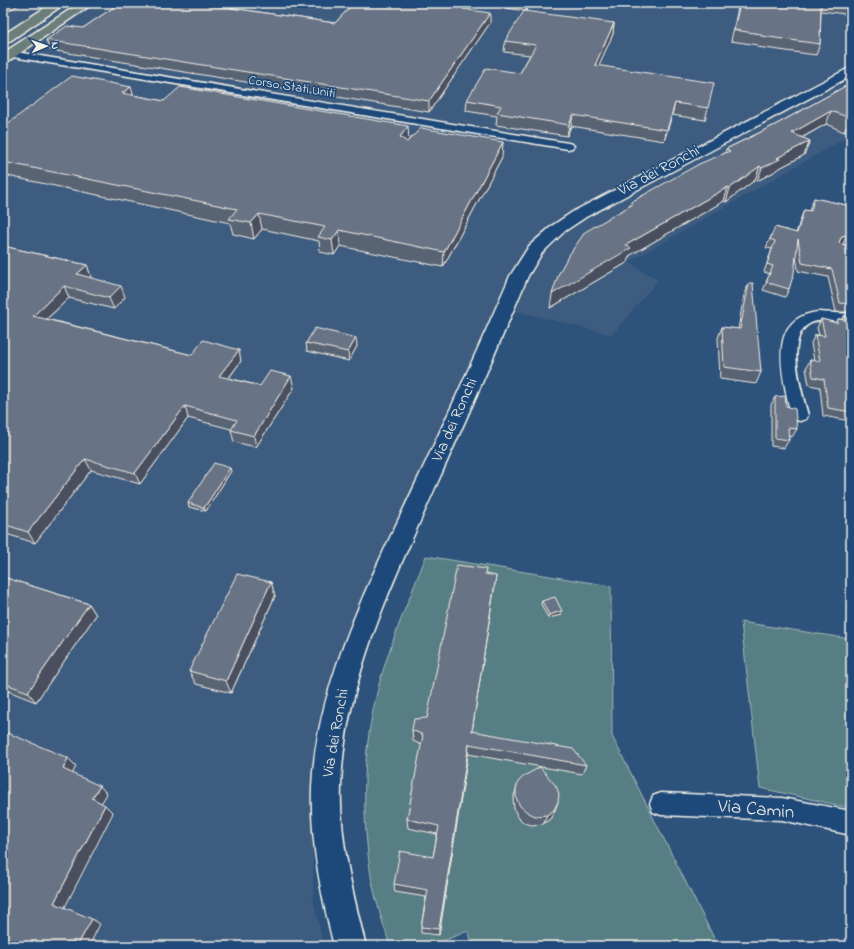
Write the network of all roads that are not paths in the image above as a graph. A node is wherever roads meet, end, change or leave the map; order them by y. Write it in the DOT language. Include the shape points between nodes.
graph roads {
  1 [pos="60,3"];
  2 [pos="88,3"];
  3 [pos="3,40"];
  4 [pos="7,57"];
  5 [pos="851,71"];
  6 [pos="568,146"];
  7 [pos="851,319"];
  8 [pos="800,415"];
  9 [pos="661,804"];
  10 [pos="851,823"];
  11 [pos="350,946"];
  1 -- 3 [label="main road"];
  2 -- 4 [label="main road, Corso Stati Uniti"];
  4 -- 6 [label="street, Corso Stati Uniti"];
  5 -- 11 [label="street, Via dei Ronchi" via="580,214 559,228 535,250 519,276 393,558 353,657 338,702 328,763 326,798 334,881"];
  7 -- 8 [label="street" via="814,316 803,320 793,329 789,368"];
  9 -- 10 [label="street, Via Camin" via="782,810"];
}
